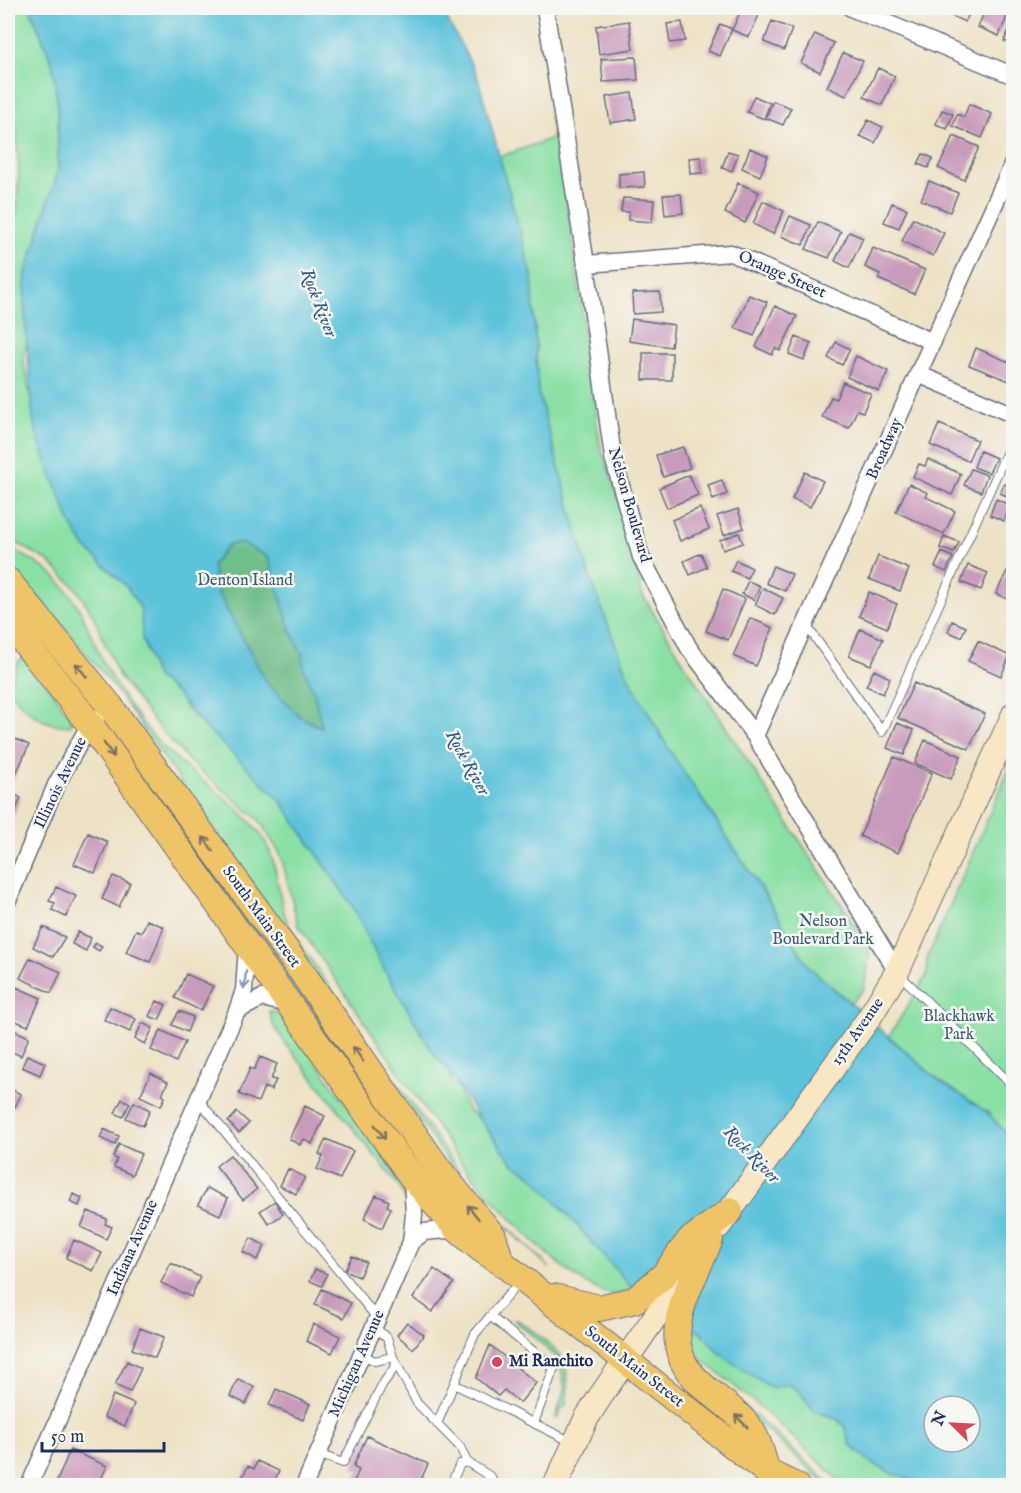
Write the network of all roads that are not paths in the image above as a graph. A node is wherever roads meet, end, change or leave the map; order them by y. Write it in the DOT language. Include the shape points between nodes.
graph roads {
  1 [pos="545,8"];
  2 [pos="851,8"];
  3 [pos="1014,76"];
  4 [pos="1014,161"];
  5 [pos="586,264"];
  6 [pos="933,342"];
  7 [pos="918,374"];
  8 [pos="1014,415"];
  9 [pos="1014,436"];
  10 [pos="8,581"];
  11 [pos="8,622"];
  12 [pos="806,626"];
  13 [pos="110,706"];
  14 [pos="1014,714"];
  15 [pos="90,724"];
  16 [pos="754,736"];
  17 [pos="8,900"];
  18 [pos="247,947"];
  19 [pos="897,972"];
  20 [pos="288,1004"];
  21 [pos="237,1011"];
  22 [pos="1014,1087"];
  23 [pos="198,1099"];
  24 [pos="412,1177"];
  25 [pos="730,1211"];
  26 [pos="457,1229"];
  27 [pos="710,1239"];
  28 [pos="411,1242"];
  29 [pos="501,1262"];
  30 [pos="527,1283"];
  31 [pos="490,1316"];
  32 [pos="375,1322"];
  33 [pos="361,1354"];
  34 [pos="623,1359"];
  35 [pos="395,1360"];
  36 [pos="454,1384"];
  37 [pos="534,1423"];
  38 [pos="437,1424"];
  39 [pos="574,1444"];
  40 [pos="318,1454"];
  41 [pos="467,1462"];
  42 [pos="772,1479"];
  43 [pos="29,1485"];
  44 [pos="304,1485"];
  45 [pos="450,1485"];
  46 [pos="494,1485"];
  47 [pos="555,1485"];
  48 [pos="796,1485"];
  1 -- 5 [label="street, Nelson Boulevard"];
  2 -- 3 [label="street"];
  4 -- 6 [label="street, Broadway"];
  5 -- 6 [label="street, Orange Street" via="731,253"];
  5 -- 16 [label="street, Nelson Boulevard" via="613,457 641,557 689,648"];
  6 -- 7 [label="street, Broadway"];
  7 -- 8 [label="street"];
  7 -- 12 [label="street, Broadway"];
  9 -- 12 [label="lane" via="882,732"];
  13 -- 10 [label="main road, South Main Street, one-way"];
  11 -- 15 [label="main road, South Main Street"];
  12 -- 16 [label="street, Broadway"];
  13 -- 15 [label="street, Illinois Avenue"];
  29 -- 13 [label="main road, South Main Street, one-way" via="493,1236 439,1170"];
  14 -- 19 [label="main road, 15th Avenue"];
  15 -- 17 [label="street, Illinois Avenue" via="56,785"];
  15 -- 18 [label="main road, South Main Street, one-way" via="174,838"];
  16 -- 19 [label="street, Nelson Boulevard"];
  18 -- 20 [label="main road, South Main Street"];
  18 -- 21 [label="street, Indiana Avenue, one-way" via="244,990"];
  19 -- 22 [label="lane"];
  19 -- 25 [label="main road, 15th Avenue" via="869,1018"];
  20 -- 21 [label="street" via="262,998"];
  20 -- 24 [label="main road, South Main Street, one-way"];
  21 -- 23 [label="street, Indiana Avenue"];
  23 -- 32 [label="lane"];
  23 -- 43 [label="street, Indiana Avenue"];
  24 -- 26 [label="main road, South Main Street"];
  24 -- 28 [label="street, Michigan Avenue"];
  25 -- 27 [label="main road, 15th Avenue"];
  25 -- 30 [label="main road" via="689,1241 647,1293 625,1303 599,1308 584,1306"];
  26 -- 28 [label="street" via="424,1232"];
  26 -- 29 [label="main road, South Main Street"];
  27 -- 34 [label="main road, 15th Avenue"];
  42 -- 27 [label="main road, one-way" via="753,1433 683,1364 677,1339 683,1303"];
  28 -- 32 [label="street, Michigan Avenue"];
  29 -- 30 [label="main road, South Main Street"];
  30 -- 31 [label="lane"];
  30 -- 34 [label="main road, South Main Street"];
  31 -- 36 [label="lane" via="474,1334"];
  31 -- 37 [label="lane" via="554,1368"];
  32 -- 33 [label="street, Michigan Avenue"];
  32 -- 35 [label="lane" via="387,1338"];
  33 -- 35 [label="lane" via="375,1361"];
  33 -- 40 [label="street, Michigan Avenue"];
  34 -- 39 [label="main road, 15th Avenue"];
  34 -- 42 [label="main road, South Main Street"];
  35 -- 38 [label="lane" via="417,1403"];
  35 -- 40 [label="lane" via="343,1463"];
  36 -- 37 [label="lane"];
  36 -- 38 [label="lane"];
  37 -- 39 [label="lane"];
  38 -- 41 [label="lane" via="460,1447"];
  39 -- 47 [label="main road, 15th Avenue"];
  40 -- 44 [label="street, Michigan Avenue"];
  41 -- 45 [label="lane" via="460,1464"];
  41 -- 46 [label="lane" via="491,1476"];
  42 -- 48 [label="main road, South Main Street"];
}
